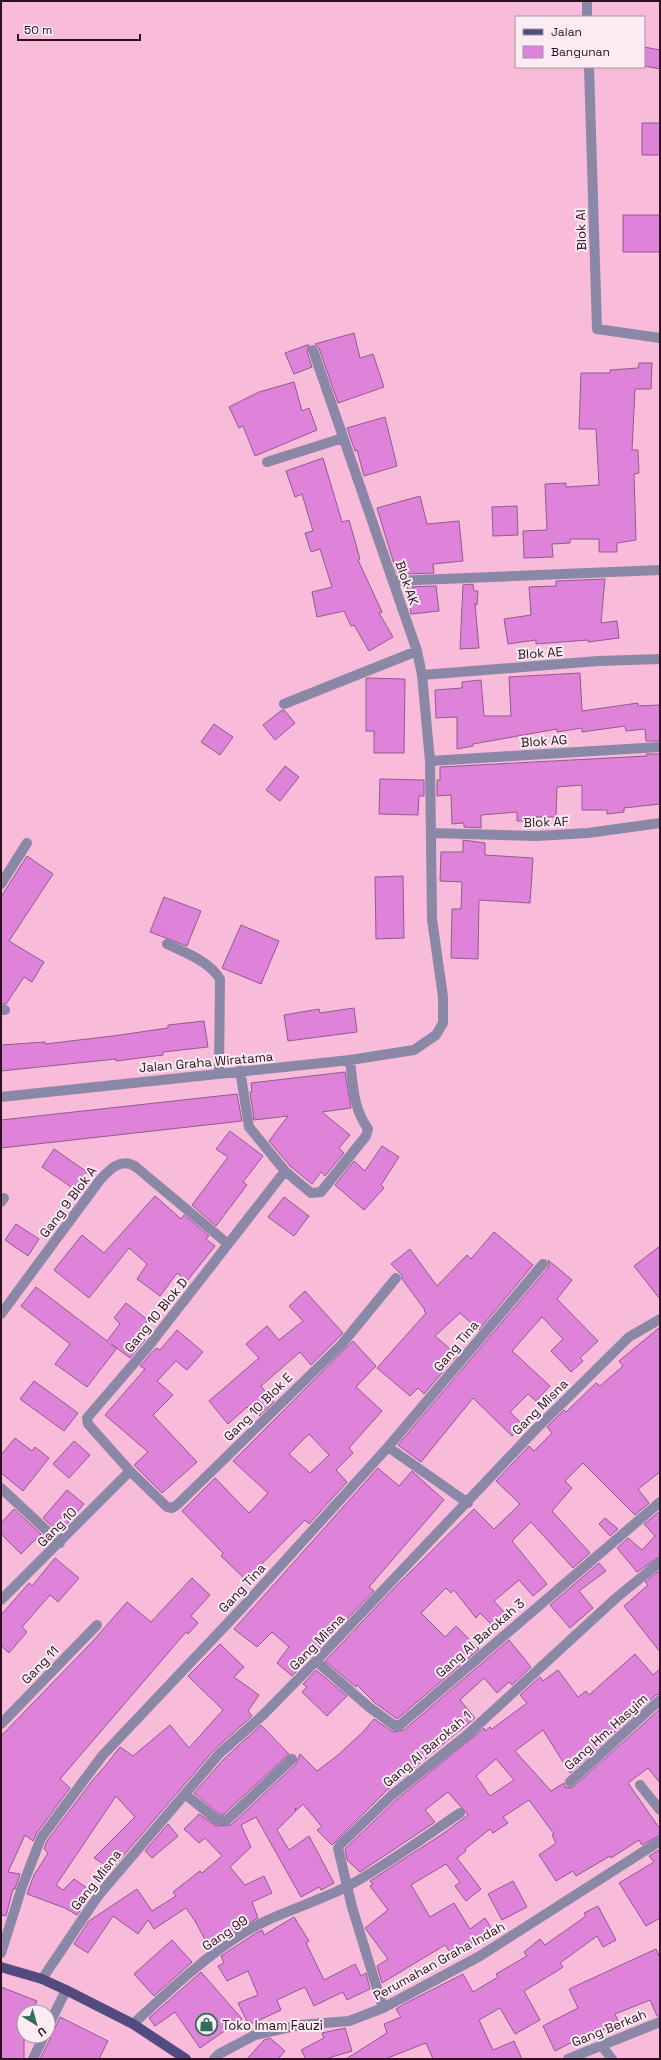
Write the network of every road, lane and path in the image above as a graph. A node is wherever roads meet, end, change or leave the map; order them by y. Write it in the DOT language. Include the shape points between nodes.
graph roads {
  1 [pos="586,1"];
  2 [pos="587,16"];
  3 [pos="589,68"];
  4 [pos="660,338"];
  5 [pos="313,350"];
  6 [pos="343,438"];
  7 [pos="267,462"];
  8 [pos="660,570"];
  9 [pos="393,581"];
  10 [pos="417,651"];
  11 [pos="660,659"];
  12 [pos="422,675"];
  13 [pos="284,704"];
  14 [pos="660,747"];
  15 [pos="430,762"];
  16 [pos="660,823"];
  17 [pos="432,833"];
  18 [pos="28,843"];
  19 [pos="1,884"];
  20 [pos="168,944"];
  21 [pos="414,1050"];
  22 [pos="350,1060"];
  23 [pos="240,1070"];
  24 [pos="219,1072"];
  25 [pos="1,1096"];
  26 [pos="285,1171"];
  27 [pos="228,1244"];
  28 [pos="543,1264"];
  29 [pos="396,1278"];
  30 [pos="1,1314"];
  31 [pos="660,1319"];
  32 [pos="388,1447"];
  33 [pos="130,1471"];
  34 [pos="1,1488"];
  35 [pos="660,1502"];
  36 [pos="468,1503"];
  37 [pos="60,1542"];
  38 [pos="660,1562"];
  39 [pos="1,1600"];
  40 [pos="97,1624"];
  41 [pos="316,1661"];
  42 [pos="660,1700"];
  43 [pos="1,1724"];
  44 [pos="292,1759"];
  45 [pos="570,1782"];
  46 [pos="640,1785"];
  47 [pos="185,1794"];
  48 [pos="660,1810"];
  49 [pos="460,1813"];
  50 [pos="660,1841"];
  51 [pos="347,1886"];
  52 [pos="1,1953"];
  53 [pos="1,1967"];
  54 [pos="42,1979"];
  55 [pos="66,1990"];
  56 [pos="383,2008"];
  57 [pos="56,2011"];
  58 [pos="660,2022"];
  59 [pos="133,2024"];
  60 [pos="40,2044"];
  61 [pos="601,2045"];
  62 [pos="33,2059"];
  63 [pos="186,2059"];
  64 [pos="214,2059"];
  65 [pos="568,2059"];
  66 [pos="612,2059"];
  1 -- 2 [label="street"];
  3 -- 4 [label="street, Blok AI" via="597,329"];
  5 -- 6 [label="street, Blok AK"];
  6 -- 7 [label="street"];
  6 -- 9 [label="street, Blok AK"];
  8 -- 9 [label="street"];
  9 -- 10 [label="street, Blok AK"];
  10 -- 12 [label="street, Blok AK"];
  10 -- 13 [label="street"];
  11 -- 12 [label="street, Blok AE" via="598,661"];
  12 -- 15 [label="street, Blok AK"];
  14 -- 15 [label="street, Blok AG"];
  15 -- 17 [label="street, Blok AK"];
  16 -- 17 [label="street, Blok AF" via="588,833 537,836"];
  17 -- 21 [label="street, Blok AK" via="432,919 444,1023 436,1035"];
  18 -- 19 [label="street"];
  20 -- 24 [label="street" via="214,970 220,979"];
  21 -- 22 [label="street, Jalan Graha Wiratama"];
  22 -- 23 [label="street, Jalan Graha Wiratama"];
  22 -- 26 [label="street" via="355,1101 368,1129 366,1136 321,1192 311,1193"];
  23 -- 24 [label="street, Jalan Graha Wiratama"];
  23 -- 26 [label="street" via="249,1127"];
  24 -- 25 [label="street, Jalan Graha Wiratama"];
  26 -- 27 [label="street, Gang 10 Blok D"];
  27 -- 30 [label="street, Gang 9 Blok A" via="136,1167 125,1162 120,1163 100,1180"];
  27 -- 33 [label="street, Gang 10 Blok D" via="148,1347 87,1418 88,1424"];
  28 -- 32 [label="street, Gang Tina"];
  29 -- 33 [label="street, Gang 10 Blok E" via="342,1344 177,1505 167,1507"];
  31 -- 36 [label="street, Gang Misna" via="629,1338 535,1430"];
  32 -- 36 [label="street"];
  32 -- 52 [label="street, Gang Tina" via="243,1607 102,1756 41,1838 22,1886"];
  33 -- 37 [label="street, Gang 10"];
  34 -- 37 [label="street"];
  35 -- 41 [label="street, Gang Al Barokah 3" via="400,1725 395,1726 369,1707"];
  36 -- 41 [label="street, Gang Misna"];
  37 -- 39 [label="street, Gang 10"];
  38 -- 51 [label="street, Gang Al Barokah 1" via="616,1598 466,1735 392,1795 340,1845 338,1848"];
  40 -- 43 [label="street, Gang 11"];
  41 -- 47 [label="street, Gang Misna" via="263,1715 219,1754"];
  42 -- 45 [label="street, Gang Hm. Hasyim"];
  44 -- 47 [label="street" via="227,1820 217,1820"];
  46 -- 48 [label="street"];
  47 -- 54 [label="street, Gang Misna" via="98,1896"];
  49 -- 51 [label="street, Gang 99" via="382,1866"];
  50 -- 56 [label="street, Perumahan Graha Indah" via="480,1956"];
  51 -- 56 [label="street, Gang Al Barokah 1"];
  51 -- 59 [label="street, Gang 99" via="241,1934 176,1984"];
  53 -- 54 [label="main road"];
  54 -- 55 [label="main road"];
  55 -- 57 [label="street"];
  55 -- 59 [label="main road"];
  56 -- 64 [label="street, Perumahan Graha Indah" via="349,2020 300,2025 255,2035"];
  58 -- 61 [label="street, Gang Berkah"];
  59 -- 63 [label="main road"];
  60 -- 62 [label="street"];
  61 -- 65 [label="street, Gang Berkah"];
  61 -- 66 [label="street"];
}
